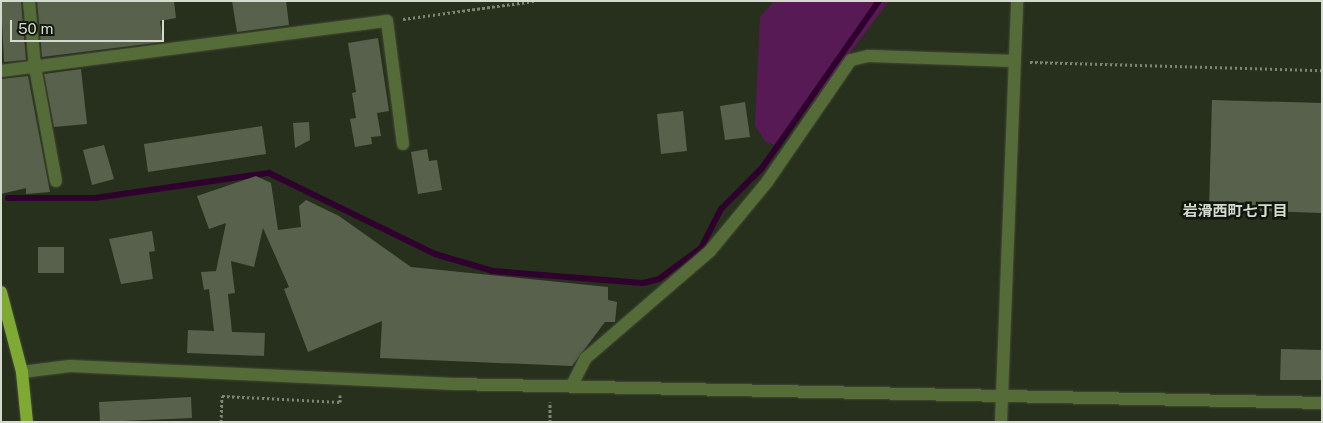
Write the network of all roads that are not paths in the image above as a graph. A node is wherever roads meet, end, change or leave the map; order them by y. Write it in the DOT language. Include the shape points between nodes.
graph roads {
  1 [pos="29,1"];
  2 [pos="1017,1"];
  3 [pos="1015,61"];
  4 [pos="35,67"];
  5 [pos="1,71"];
  6 [pos="403,144"];
  7 [pos="56,182"];
  8 [pos="1,292"];
  9 [pos="22,372"];
  10 [pos="572,385"];
  11 [pos="1002,396"];
  12 [pos="1322,403"];
  13 [pos="27,422"];
  14 [pos="1001,422"];
  1 -- 4 [label="street"];
  2 -- 3 [label="street"];
  3 -- 10 [label="street" via="869,56 851,60 767,182 710,251 586,358"];
  3 -- 11 [label="street"];
  4 -- 5 [label="street"];
  4 -- 6 [label="street" via="387,22"];
  4 -- 7 [label="street"];
  8 -- 9 [label="main road"];
  9 -- 10 [label="street" via="70,366 340,379"];
  9 -- 13 [label="main road"];
  10 -- 11 [label="street"];
  11 -- 12 [label="street"];
  11 -- 14 [label="street"];
}
